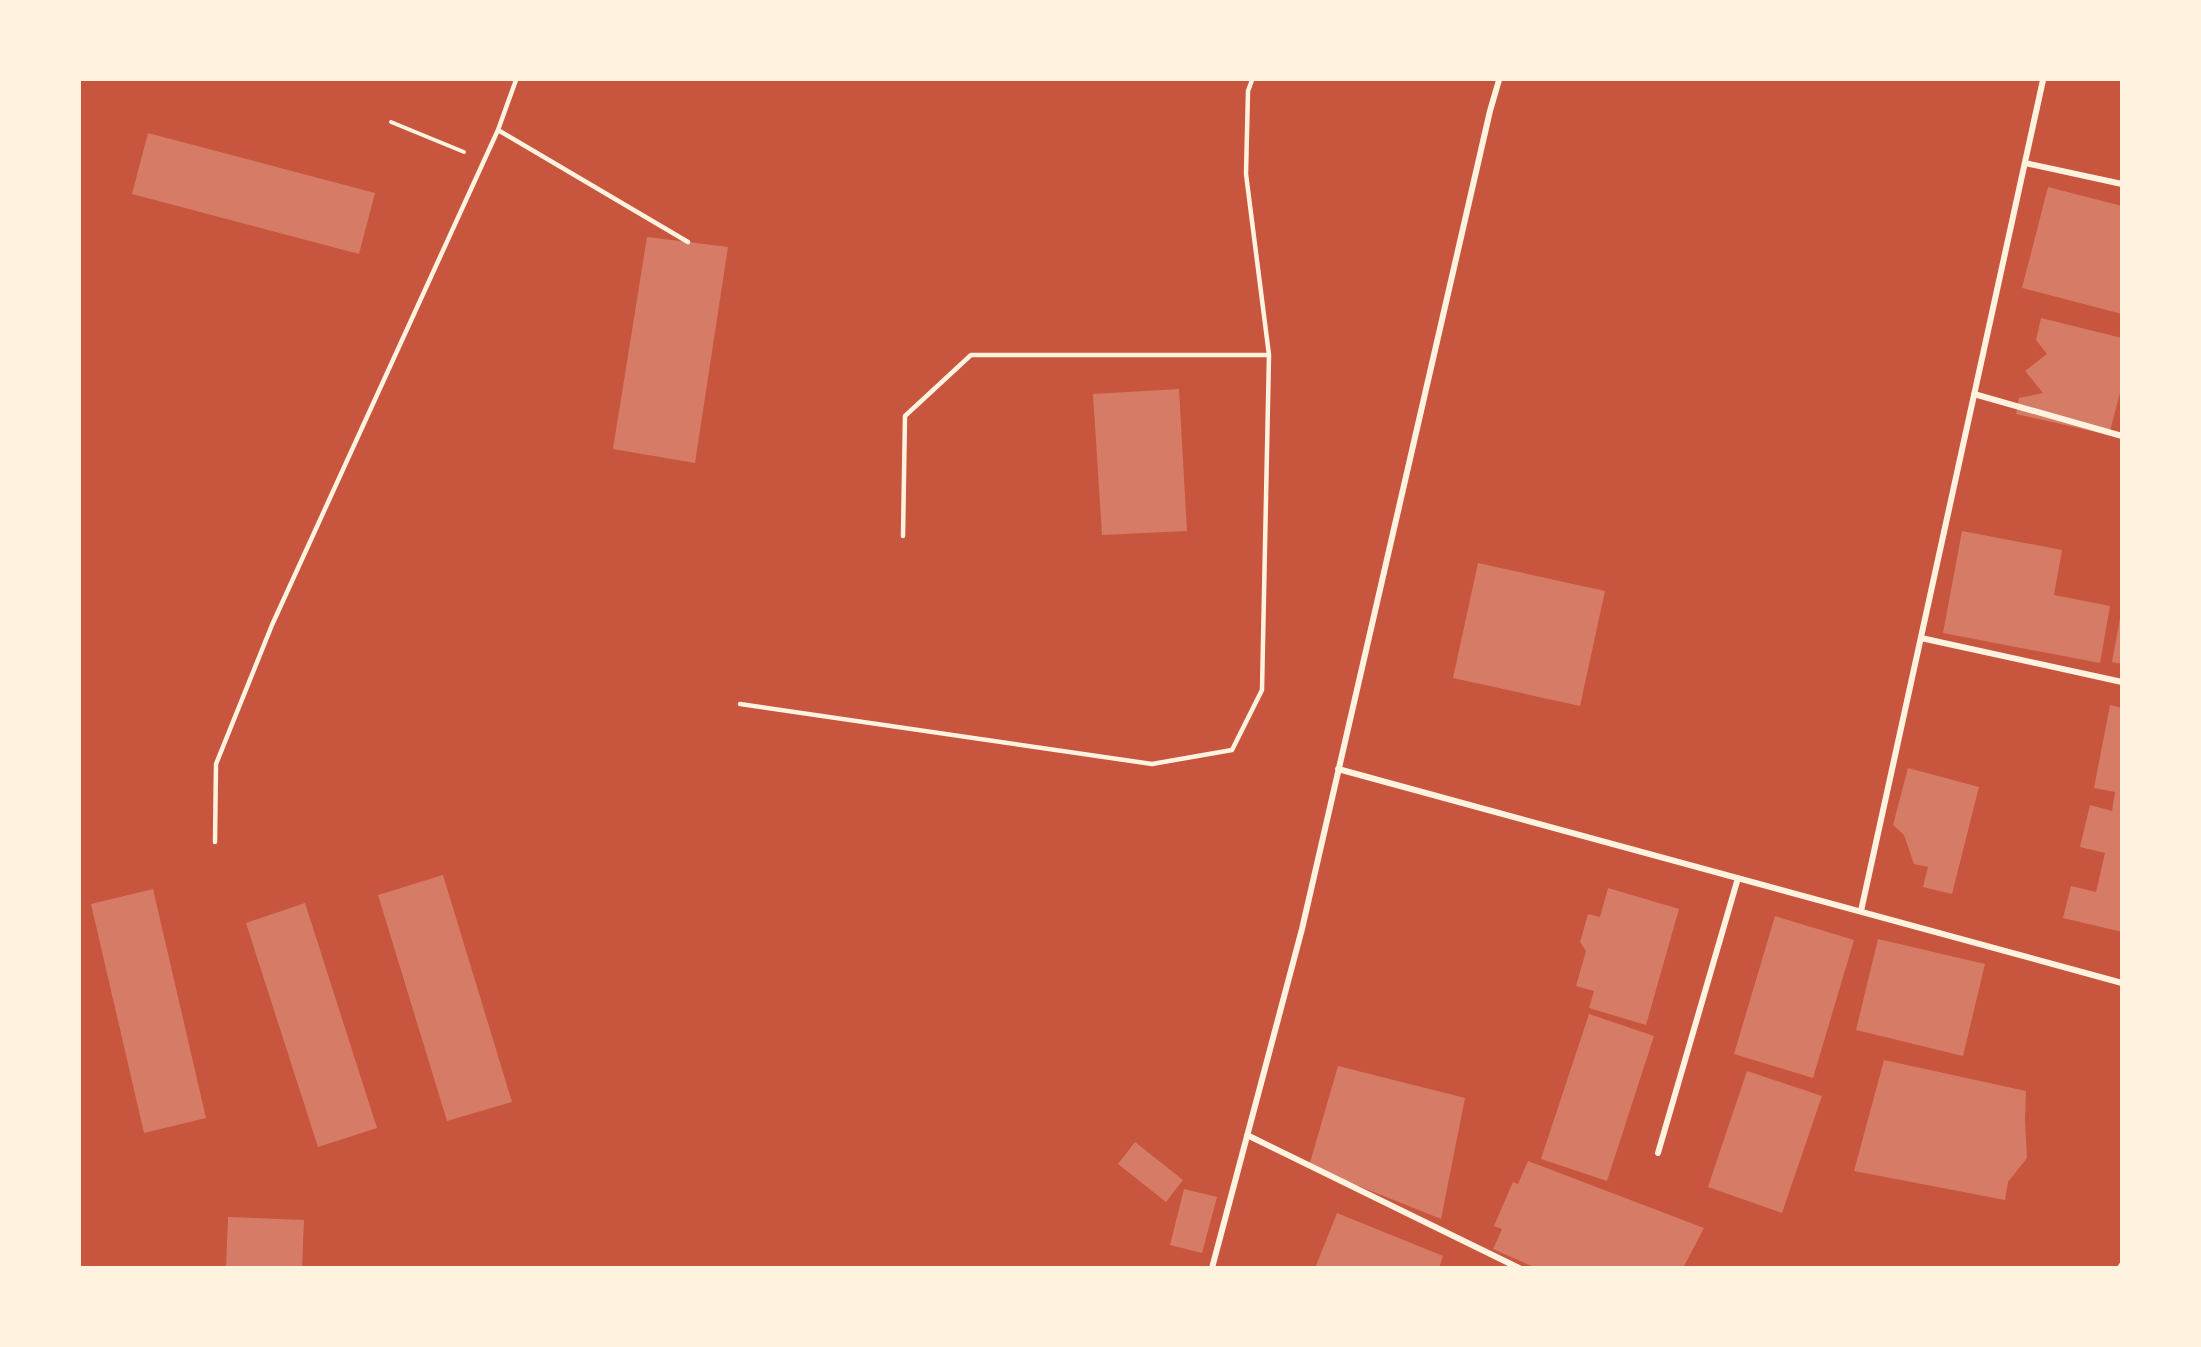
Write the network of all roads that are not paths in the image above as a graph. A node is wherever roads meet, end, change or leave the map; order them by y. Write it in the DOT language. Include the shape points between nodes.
graph roads {
  1 [pos="516,80"];
  2 [pos="1252,80"];
  3 [pos="1499,80"];
  4 [pos="2043,80"];
  5 [pos="498,130"];
  6 [pos="2025,163"];
  7 [pos="2121,184"];
  8 [pos="688,242"];
  9 [pos="1269,356"];
  10 [pos="1974,394"];
  11 [pos="2121,436"];
  12 [pos="903,536"];
  13 [pos="1921,638"];
  14 [pos="2121,682"];
  15 [pos="740,704"];
  16 [pos="1338,769"];
  17 [pos="215,842"];
  18 [pos="1738,878"];
  19 [pos="1861,911"];
  20 [pos="2121,983"];
  21 [pos="1247,1135"];
  22 [pos="1658,1153"];
  23 [pos="1212,1268"];
  24 [pos="1519,1268"];
  1 -- 5 [label="lane"];
  2 -- 9 [label="lane" via="1248,91 1246,174"];
  3 -- 16 [label="street"];
  4 -- 6 [label="street"];
  5 -- 8 [label="lane"];
  5 -- 17 [label="lane" via="272,625 216,764"];
  6 -- 7 [label="street"];
  6 -- 10 [label="street"];
  9 -- 12 [label="lane" via="971,355 905,416"];
  9 -- 15 [label="lane" via="1263,690 1232,750 1152,764"];
  10 -- 11 [label="street"];
  10 -- 13 [label="street"];
  13 -- 14 [label="street"];
  13 -- 19 [label="street"];
  16 -- 18 [label="street"];
  16 -- 21 [label="street" via="1302,929"];
  18 -- 19 [label="street"];
  18 -- 22 [label="street"];
  19 -- 20 [label="street"];
  21 -- 23 [label="street"];
  21 -- 24 [label="street"];
}
